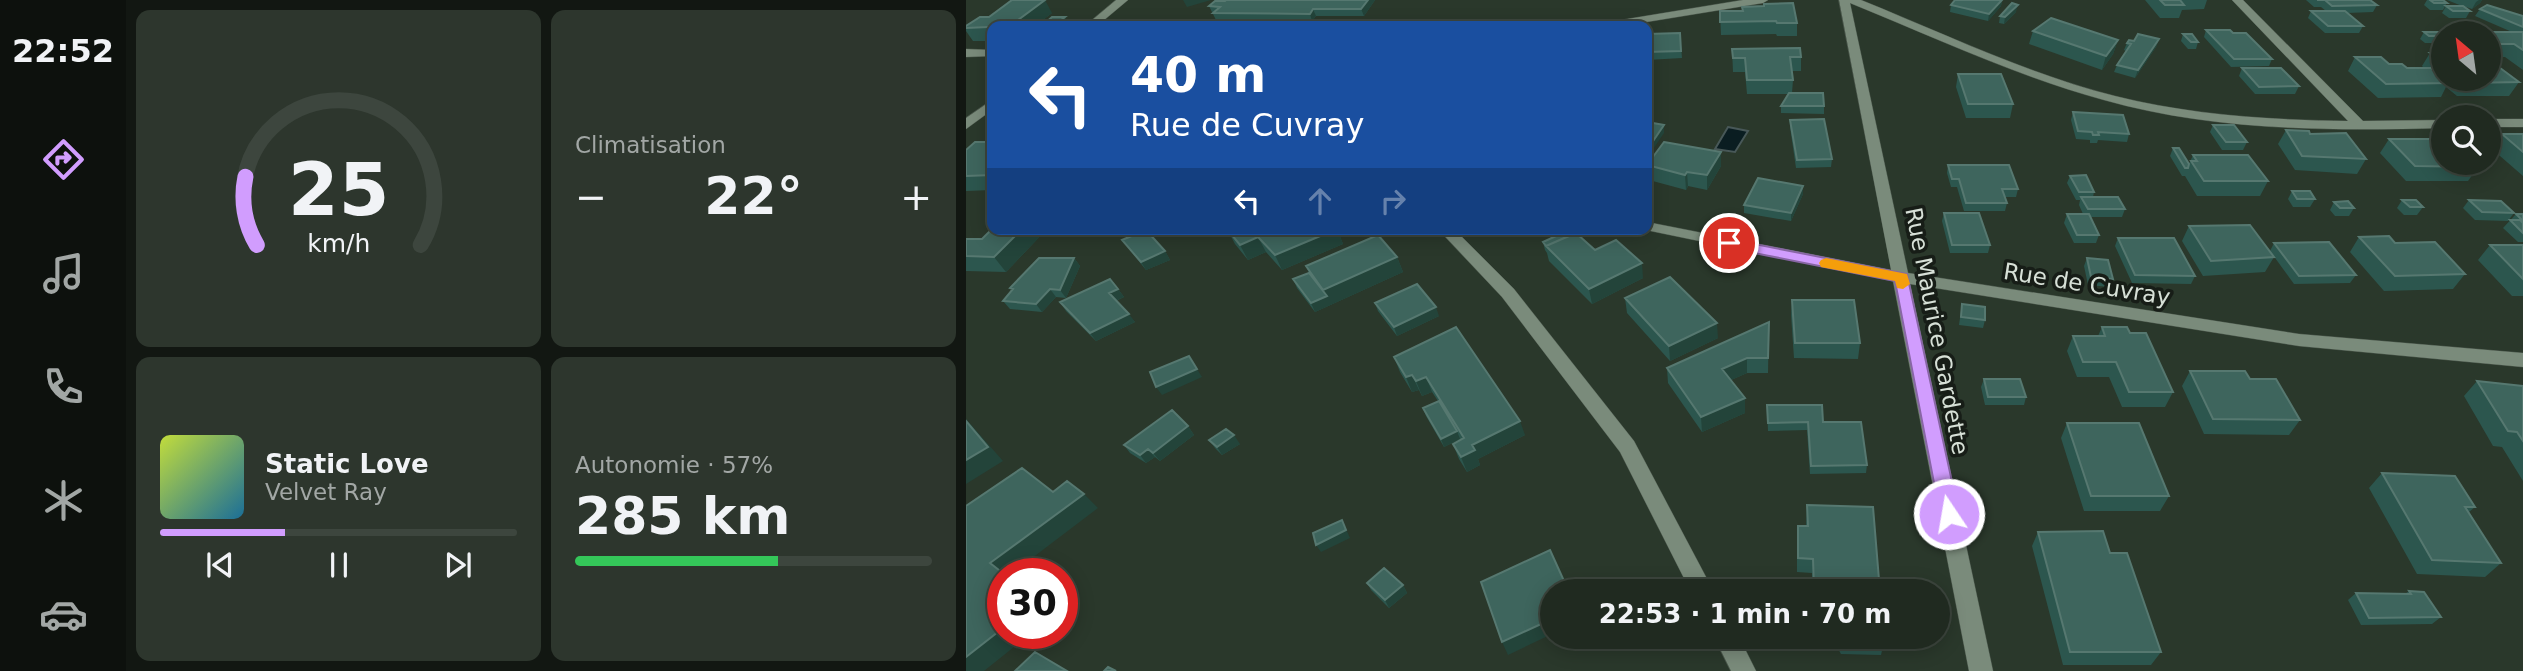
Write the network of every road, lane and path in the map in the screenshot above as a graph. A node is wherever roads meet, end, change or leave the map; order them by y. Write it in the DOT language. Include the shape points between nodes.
graph roads {
  1 [pos="1123,0"];
  2 [pos="1763,0"];
  3 [pos="1844,0"];
  4 [pos="1853,0"];
  5 [pos="2237,0"];
  6 [pos="1096,21"];
  7 [pos="1633,21"];
  8 [pos="966,53"];
  9 [pos="987,54"];
  10 [pos="987,108"];
  11 [pos="2501,123"];
  12 [pos="2523,123"];
  13 [pos="2431,124"];
  14 [pos="966,125"];
  15 [pos="2360,126"];
  16 [pos="1652,228"];
  17 [pos="1451,235"];
  18 [pos="1901,277"];
  19 [pos="2523,360"];
  20 [pos="1696,579"];
  21 [pos="1732,649"];
  22 [pos="1744,671"];
  23 [pos="1981,671"];
  1 -- 6 [label="street"];
  2 -- 7 [label="street"];
  3 -- 18 [label="street, Rue Maurice Gardette"];
  4 -- 15 [label="street" via="2058,82 2146,107 2250,122"];
  5 -- 15 [label="street"];
  8 -- 9 [label="street"];
  10 -- 14 [label="street"];
  11 -- 12 [label="street"];
  13 -- 15 [label="street"];
  16 -- 18 [label="street, Rue de Cuvray"];
  17 -- 20 [label="street" via="1508,293 1627,447"];
  18 -- 19 [label="street, Rue de Cuvray" via="2300,340"];
  18 -- 23 [label="street, Rue Maurice Gardette"];
  21 -- 22 [label="street"];
}
